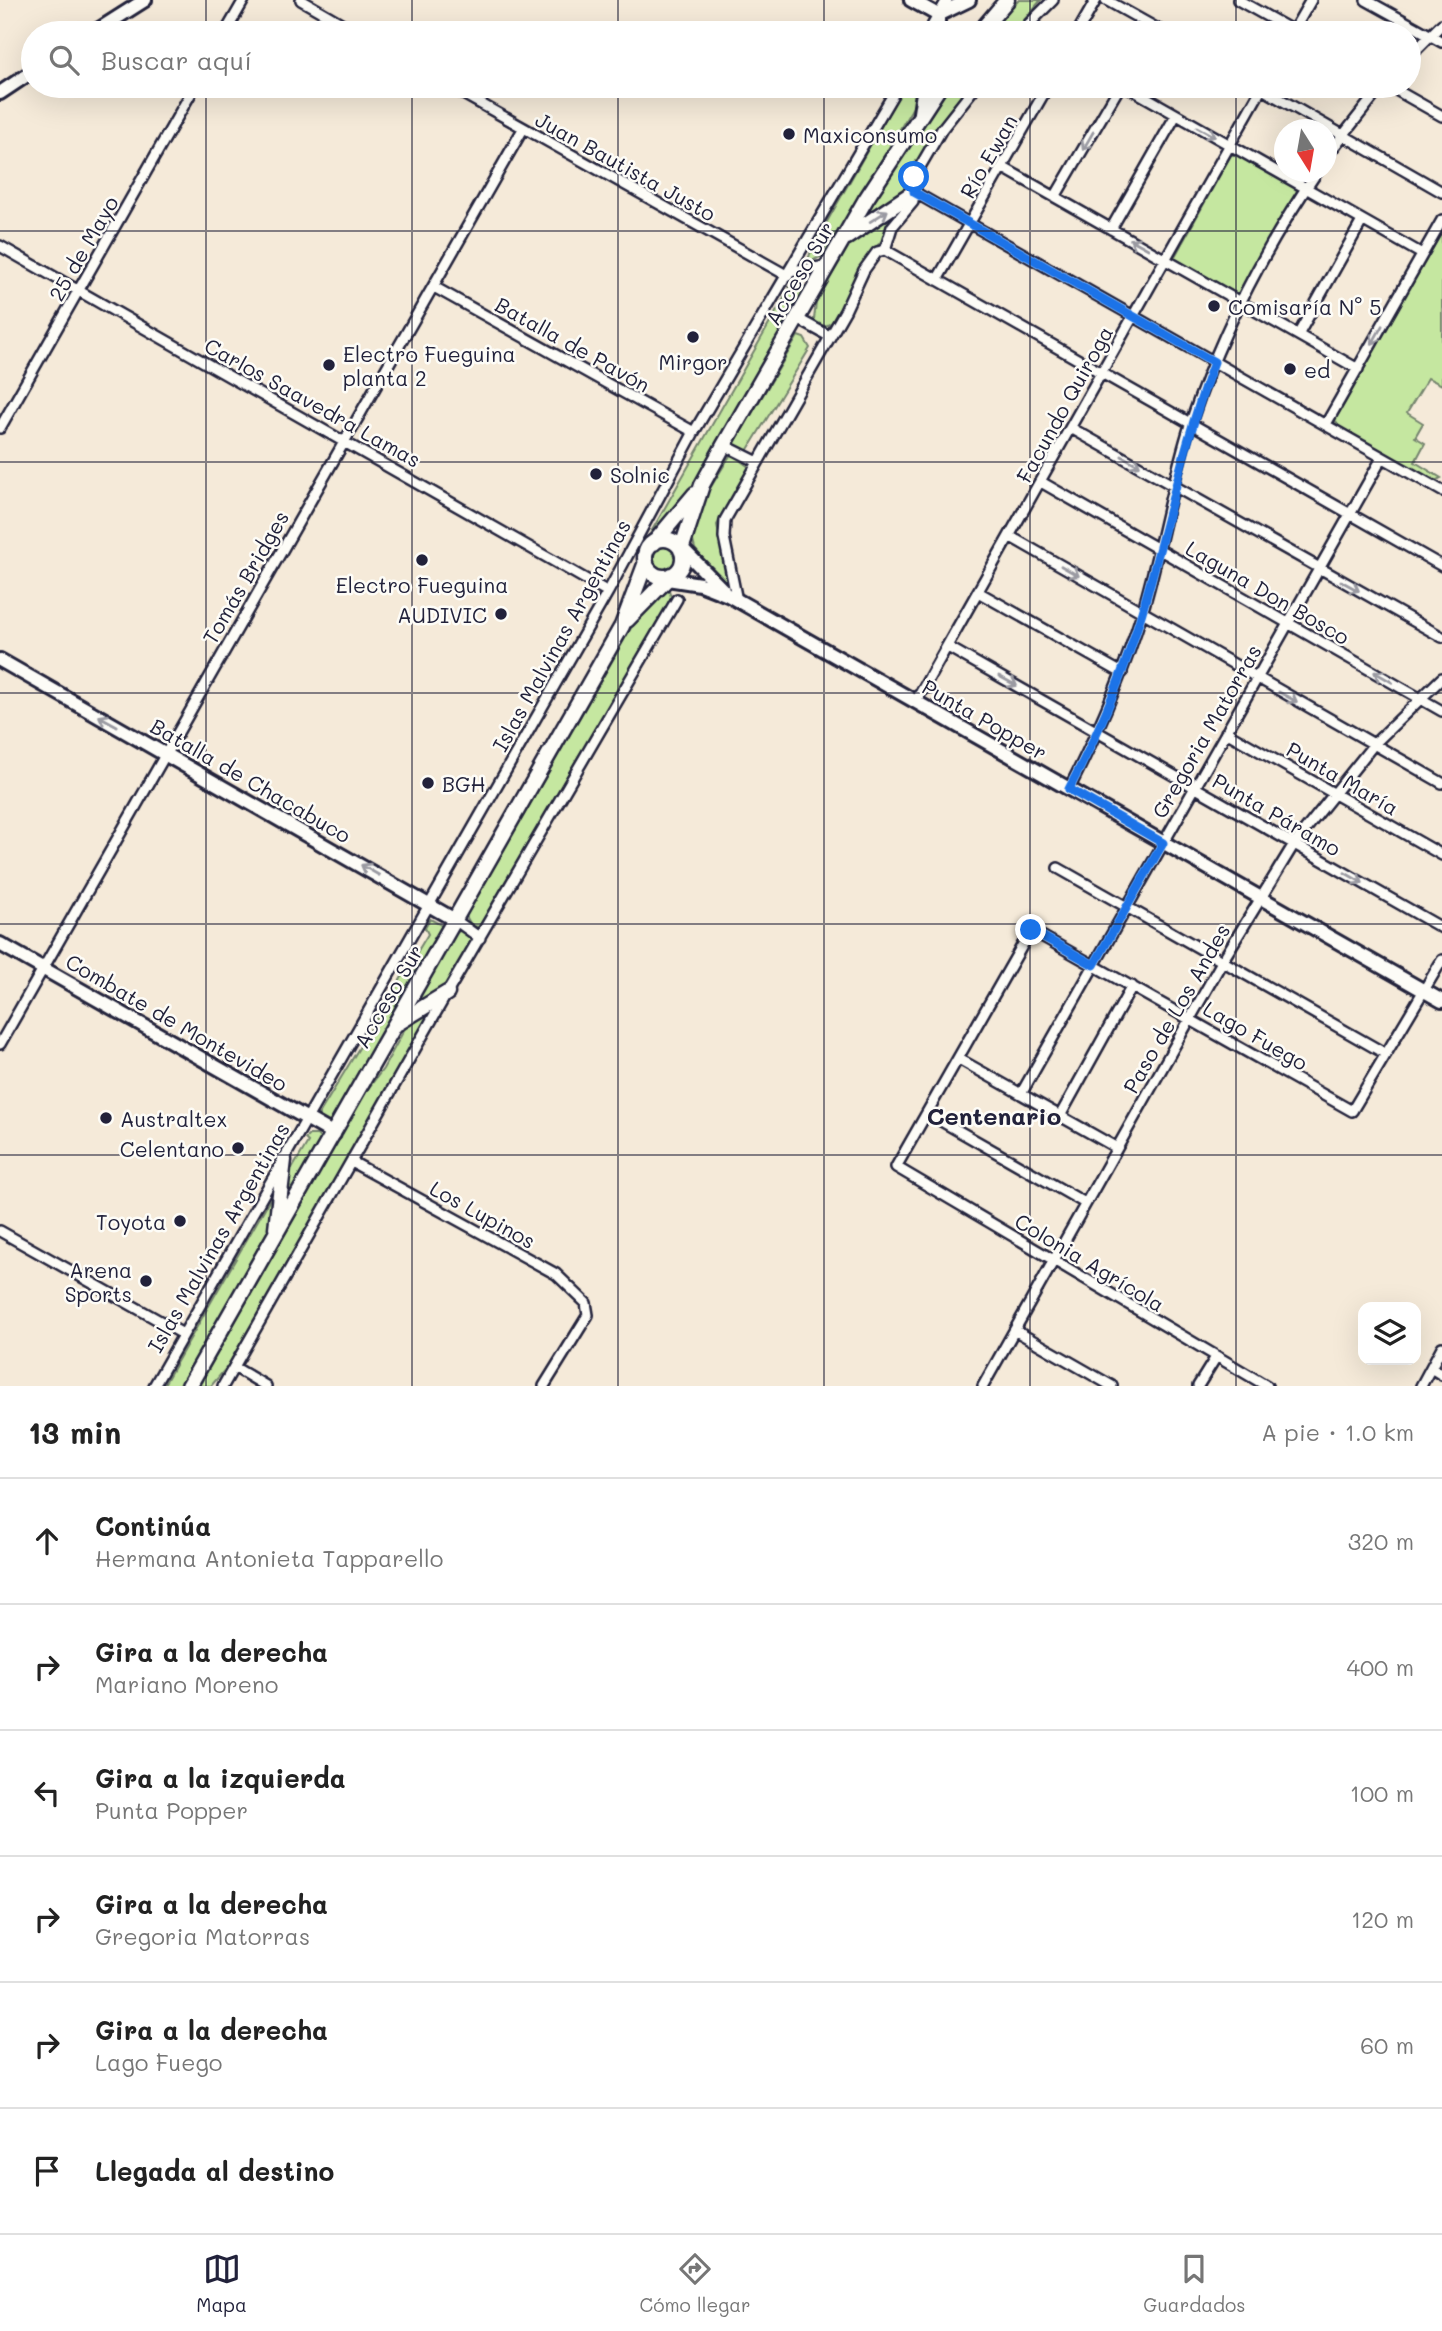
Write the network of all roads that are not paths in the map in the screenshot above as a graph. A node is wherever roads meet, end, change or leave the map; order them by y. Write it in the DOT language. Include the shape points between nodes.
graph roads {
  1 [pos="145,0"];
  2 [pos="244,0"];
  3 [pos="300,0"];
  4 [pos="911,0"];
  5 [pos="947,0"];
  6 [pos="969,0"];
  7 [pos="1007,0"];
  8 [pos="1053,0"];
  9 [pos="1096,0"];
  10 [pos="1106,0"];
  11 [pos="1238,0"];
  12 [pos="1311,0"];
  13 [pos="1366,0"];
  14 [pos="939,15"];
  15 [pos="112,21"];
  16 [pos="232,21"];
  17 [pos="337,21"];
  18 [pos="935,21"];
  19 [pos="939,21"];
  20 [pos="989,21"];
  21 [pos="1032,21"];
  22 [pos="1084,21"];
  23 [pos="1144,21"];
  24 [pos="1274,21"];
  25 [pos="1300,21"];
  26 [pos="1404,21"];
  27 [pos="1442,24"];
  28 [pos="1421,30"];
  29 [pos="1430,35"];
  30 [pos="1442,42"];
  31 [pos="1421,44"];
  32 [pos="21,79"];
  33 [pos="0,93"];
  34 [pos="188,98"];
  35 [pos="470,98"];
  36 [pos="891,98"];
  37 [pos="922,98"];
  38 [pos="931,98"];
  39 [pos="967,98"];
  40 [pos="1041,98"];
  41 [pos="1113,98"];
  42 [pos="1147,98"];
  43 [pos="1255,98"];
  44 [pos="1280,98"];
  45 [pos="1372,98"];
  46 [pos="1410,98"];
  47 [pos="920,113"];
  48 [pos="1176,115"];
  49 [pos="1442,116"];
  50 [pos="523,129"];
  51 [pos="1342,135"];
  52 [pos="1337,142"];
  53 [pos="1231,146"];
  54 [pos="1002,167"];
  55 [pos="1310,182"];
  56 [pos="1306,188"];
  57 [pos="914,192"];
  58 [pos="1442,192"];
  59 [pos="1055,197"];
  60 [pos="1442,220"];
  61 [pos="1362,221"];
  62 [pos="970,223"];
  63 [pos="1111,229"];
  64 [pos="843,239"];
  65 [pos="0,246"];
  66 [pos="885,250"];
  67 [pos="1422,254"];
  68 [pos="1166,260"];
  69 [pos="828,266"];
  70 [pos="789,274"];
  71 [pos="937,280"];
  72 [pos="434,287"];
  73 [pos="78,291"];
  74 [pos="1241,303"];
  75 [pos="1133,316"];
  76 [pos="797,319"];
  77 [pos="1298,335"];
  78 [pos="829,336"];
  79 [pos="1214,362"];
  80 [pos="1358,369"];
  81 [pos="1102,373"];
  82 [pos="1191,424"];
  83 [pos="1326,424"];
  84 [pos="0,428"];
  85 [pos="1071,428"];
  86 [pos="694,432"];
  87 [pos="344,439"];
  88 [pos="724,445"];
  89 [pos="1382,458"];
  90 [pos="756,461"];
  91 [pos="1041,482"];
  92 [pos="702,485"];
  93 [pos="1175,486"];
  94 [pos="1441,488"];
  95 [pos="1351,514"];
  96 [pos="1010,537"];
  97 [pos="653,544"];
  98 [pos="680,546"];
  99 [pos="1159,549"];
  100 [pos="646,562"];
  101 [pos="1442,566"];
  102 [pos="1319,568"];
  103 [pos="666,578"];
  104 [pos="700,584"];
  105 [pos="608,592"];
  106 [pos="978,592"];
  107 [pos="733,598"];
  108 [pos="677,599"];
  109 [pos="639,607"];
  110 [pos="1142,613"];
  111 [pos="1288,623"];
  112 [pos="622,626"];
  113 [pos="1442,637"];
  114 [pos="948,648"];
  115 [pos="0,660"];
  116 [pos="1122,673"];
  117 [pos="1442,678"];
  118 [pos="1256,679"];
  119 [pos="1421,699"];
  120 [pos="916,701"];
  121 [pos="1442,711"];
  122 [pos="1099,732"];
  123 [pos="1226,732"];
  124 [pos="1374,744"];
  125 [pos="166,753"];
  126 [pos="1442,783"];
  127 [pos="1194,787"];
  128 [pos="1069,789"];
  129 [pos="1333,793"];
  130 [pos="1163,843"];
  131 [pos="1294,844"];
  132 [pos="1442,855"];
  133 [pos="1058,868"];
  134 [pos="1260,898"];
  135 [pos="429,904"];
  136 [pos="1128,905"];
  137 [pos="455,920"];
  138 [pos="1442,928"];
  139 [pos="480,938"];
  140 [pos="0,944"];
  141 [pos="1223,960"];
  142 [pos="1442,960"];
  143 [pos="1094,965"];
  144 [pos="43,967"];
  145 [pos="1132,986"];
  146 [pos="1425,991"];
  147 [pos="447,993"];
  148 [pos="1442,1001"];
  149 [pos="1191,1019"];
  150 [pos="394,1026"];
  151 [pos="0,1044"];
  152 [pos="1386,1054"];
  153 [pos="959,1059"];
  154 [pos="1021,1094"];
  155 [pos="929,1114"];
  156 [pos="1060,1116"];
  157 [pos="306,1118"];
  158 [pos="334,1133"];
  159 [pos="1116,1148"];
  160 [pos="284,1160"];
  161 [pos="352,1162"];
  162 [pos="1085,1203"];
  163 [pos="0,1230"];
  164 [pos="275,1236"];
  165 [pos="1053,1260"];
  166 [pos="1016,1331"];
  167 [pos="183,1334"];
  168 [pos="1442,1347"];
  169 [pos="1216,1357"];
  170 [pos="234,1367"];
  171 [pos="1431,1368"];
  172 [pos="1442,1375"];
  173 [pos="154,1386"];
  174 [pos="189,1386"];
  175 [pos="223,1386"];
  176 [pos="266,1386"];
  177 [pos="544,1386"];
  178 [pos="983,1386"];
  179 [pos="1112,1386"];
  180 [pos="1198,1386"];
  181 [pos="1267,1386"];
  182 [pos="1420,1386"];
  1 -- 15 [label="street"];
  2 -- 16 [label="street"];
  3 -- 17 [label="street"];
  4 -- 14 [label="street"];
  5 -- 14 [label="street"];
  6 -- 14 [label="street"];
  7 -- 20 [label="main road"];
  8 -- 21 [label="street"];
  9 -- 22 [label="street"];
  10 -- 23 [label="street"];
  11 -- 24 [label="street"];
  12 -- 25 [label="street"];
  13 -- 26 [label="street"];
  14 -- 18 [label="street"];
  14 -- 19 [label="street"];
  27 -- 29 [label="street"];
  28 -- 29 [label="street"];
  29 -- 30 [label="street"];
  29 -- 31 [label="street"];
  32 -- 33 [label="street"];
  34 -- 73 [label="street, 25 de Mayo"];
  35 -- 50 [label="street, Juan Bautista Justo"];
  36 -- 70 [label="street, Islas Malvinas Argentinas"];
  37 -- 47 [label="street"];
  38 -- 47 [label="main road, Acceso Sur"];
  39 -- 57 [label="street" via="914,177"];
  40 -- 54 [label="street, Río Ewan"];
  41 -- 59 [label="street, one-way"];
  42 -- 48 [label="street"];
  43 -- 53 [label="street, Facundo Quiroga"];
  44 -- 51 [label="street"];
  45 -- 51 [label="street"];
  46 -- 49 [label="street"];
  47 -- 64 [label="main road, Acceso Sur"];
  48 -- 53 [label="street, one-way"];
  48 -- 63 [label="street"];
  50 -- 70 [label="street, Juan Bautista Justo"];
  50 -- 72 [label="street, Tomás Bridges"];
  51 -- 52 [label="street"];
  51 -- 58 [label="street"];
  53 -- 56 [label="street"];
  53 -- 68 [label="street, Facundo Quiroga"];
  54 -- 59 [label="street"];
  54 -- 62 [label="street, Río Ewan"];
  55 -- 56 [label="street"];
  56 -- 61 [label="street"];
  56 -- 74 [label="street" via="1270,244"];
  57 -- 62 [label="street"];
  64 -- 57 [label="main road, one-way"];
  57 -- 66 [label="street" via="908,211 889,231"];
  59 -- 63 [label="street"];
  60 -- 67 [label="street"];
  61 -- 67 [label="street"];
  61 -- 77 [label="street"];
  62 -- 71 [label="street, Río Ewan"];
  62 -- 75 [label="street"];
  68 -- 63 [label="street, one-way"];
  64 -- 69 [label="main road, Acceso Sur"];
  65 -- 73 [label="street, Carlos Saavedra Lamas"];
  66 -- 71 [label="street"];
  66 -- 78 [label="street" via="871,258"];
  67 -- 80 [label="street, one-way"];
  68 -- 74 [label="street"];
  68 -- 75 [label="street, Facundo Quiroga"];
  69 -- 70 [label="street"];
  69 -- 76 [label="main road, Acceso Sur"];
  70 -- 86 [label="street, Islas Malvinas Argentinas"];
  71 -- 81 [label="street"];
  72 -- 86 [label="street, Batalla de Pavón"];
  72 -- 87 [label="street, Tomás Bridges"];
  73 -- 84 [label="street, 25 de Mayo"];
  73 -- 87 [label="street, Carlos Saavedra Lamas"];
  74 -- 77 [label="street"];
  74 -- 79 [label="street"];
  75 -- 79 [label="street"];
  75 -- 81 [label="street, Facundo Quiroga"];
  76 -- 78 [label="street"];
  76 -- 88 [label="main road, Acceso Sur"];
  77 -- 80 [label="street"];
  78 -- 90 [label="street"];
  79 -- 82 [label="street"];
  79 -- 83 [label="street"];
  80 -- 83 [label="street"];
  81 -- 82 [label="street"];
  81 -- 85 [label="street, Facundo Quiroga"];
  82 -- 93 [label="street"];
  82 -- 95 [label="street"];
  83 -- 89 [label="street"];
  85 -- 91 [label="street, Facundo Quiroga"];
  85 -- 93 [label="street, one-way"];
  86 -- 105 [label="street, Islas Malvinas Argentinas"];
  87 -- 105 [label="street, Carlos Saavedra Lamas"];
  87 -- 125 [label="street, Tomás Bridges"];
  88 -- 90 [label="street"];
  88 -- 92 [label="main road, Acceso Sur"];
  89 -- 94 [label="street"];
  89 -- 95 [label="street, Gregoria Matorras"];
  90 -- 107 [label="street" via="723,528"];
  91 -- 96 [label="street, Facundo Quiroga"];
  91 -- 99 [label="street, Laguna Don Bosco"];
  92 -- 97 [label="main road, Acceso Sur"];
  92 -- 98 [label="main road, Acceso Sur"];
  93 -- 99 [label="street"];
  93 -- 102 [label="street"];
  95 -- 101 [label="street"];
  95 -- 102 [label="street, Gregoria Matorras"];
  96 -- 106 [label="street, Facundo Quiroga"];
  96 -- 110 [label="street, one-way"];
  97 -- 98 [label="main road" via="665,538"];
  97 -- 100 [label="main road"];
  98 -- 103 [label="main road" via="680,561"];
  98 -- 107 [label="street, Punta Popper"];
  99 -- 110 [label="street"];
  99 -- 111 [label="street, Laguna Don Bosco"];
  100 -- 103 [label="main road" via="652,575"];
  100 -- 112 [label="main road, Acceso Sur"];
  102 -- 111 [label="street, Gregoria Matorras"];
  102 -- 113 [label="street, one-way"];
  103 -- 104 [label="street, Punta Popper"];
  103 -- 109 [label="main road, Acceso Sur"];
  104 -- 107 [label="street, Punta Popper"];
  104 -- 109 [label="street" via="668,588"];
  105 -- 135 [label="street, Islas Malvinas Argentinas"];
  106 -- 114 [label="street, Facundo Quiroga"];
  106 -- 116 [label="street"];
  107 -- 120 [label="street, Punta Popper"];
  108 -- 139 [label="street"];
  109 -- 112 [label="main road, Acceso Sur"];
  110 -- 116 [label="street"];
  110 -- 118 [label="street"];
  111 -- 118 [label="street, Gregoria Matorras"];
  119 -- 111 [label="street, Laguna Don Bosco, one-way"];
  112 -- 137 [label="main road, Acceso Sur"];
  114 -- 120 [label="street, Facundo Quiroga"];
  114 -- 122 [label="street, Punta Páramo, one-way"];
  125 -- 115 [label="street, Batalla de Chacabuco, one-way"];
  116 -- 122 [label="street"];
  117 -- 119 [label="street, Paso de Los Andes"];
  118 -- 123 [label="street, Gregoria Matorras"];
  118 -- 124 [label="street, one-way"];
  119 -- 121 [label="street, Laguna Don Bosco"];
  119 -- 124 [label="street, Paso de Los Andes"];
  120 -- 128 [label="street, Punta Popper"];
  122 -- 127 [label="street, Punta Páramo"];
  122 -- 128 [label="street"];
  123 -- 127 [label="street, Gregoria Matorras"];
  123 -- 129 [label="street, Punta María"];
  124 -- 126 [label="street"];
  124 -- 129 [label="street, Paso de Los Andes"];
  135 -- 125 [label="street, Batalla de Chacabuco, one-way"];
  125 -- 144 [label="street, Tomás Bridges"];
  127 -- 130 [label="street, Gregoria Matorras"];
  127 -- 131 [label="street, Punta Páramo"];
  128 -- 130 [label="street, Punta Popper"];
  129 -- 131 [label="street, Paso de Los Andes"];
  129 -- 132 [label="street, Punta María"];
  130 -- 134 [label="street, Punta Popper"];
  130 -- 136 [label="street, Gregoria Matorras"];
  131 -- 134 [label="street, Paso de Los Andes"];
  131 -- 138 [label="street, Punta Páramo, one-way"];
  133 -- 136 [label="street"];
  134 -- 141 [label="street, Paso de Los Andes"];
  134 -- 146 [label="street, Punta Popper"];
  135 -- 137 [label="street, Batalla de Chacabuco"];
  135 -- 157 [label="street, Islas Malvinas Argentinas"];
  136 -- 141 [label="street"];
  136 -- 143 [label="street, Gregoria Matorras"];
  137 -- 139 [label="street, Batalla de Chacabuco"];
  137 -- 150 [label="main road, Acceso Sur"];
  139 -- 147 [label="street"];
  140 -- 144 [label="street, Combate de Montevideo"];
  141 -- 149 [label="street, Paso de Los Andes"];
  141 -- 152 [label="street"];
  142 -- 146 [label="street"];
  143 -- 145 [label="street, Lago Fuego"];
  143 -- 153 [label="street, Lago Fuego" via="1031,930"];
  143 -- 154 [label="street, Gregoria Matorras"];
  144 -- 151 [label="street, Tomás Bridges"];
  144 -- 157 [label="street, Combate de Montevideo"];
  145 -- 149 [label="street, Lago Fuego"];
  145 -- 156 [label="street"];
  146 -- 148 [label="street, Punta Popper"];
  146 -- 152 [label="street"];
  147 -- 150 [label="main road"];
  147 -- 161 [label="street"];
  149 -- 152 [label="street, Lago Fuego" via="1352,1111"];
  149 -- 159 [label="street, Paso de Los Andes"];
  150 -- 158 [label="main road, Acceso Sur"];
  153 -- 154 [label="street"];
  153 -- 155 [label="street"];
  154 -- 156 [label="street"];
  155 -- 162 [label="street"];
  155 -- 165 [label="street, Colonia Agrícola" via="896,1167"];
  156 -- 159 [label="street"];
  157 -- 158 [label="street, Combate de Montevideo"];
  157 -- 160 [label="street, Islas Malvinas Argentinas"];
  158 -- 164 [label="main road, Acceso Sur"];
  159 -- 162 [label="street, Paso de Los Andes"];
  160 -- 164 [label="main road"];
  160 -- 167 [label="street, Islas Malvinas Argentinas"];
  161 -- 170 [label="street"];
  161 -- 177 [label="street, Los Lupinos" via="569,1283 588,1308 588,1315"];
  162 -- 165 [label="street, Paso de Los Andes"];
  163 -- 167 [label="street"];
  164 -- 174 [label="main road, Acceso Sur"];
  165 -- 166 [label="street, Paso de Los Andes"];
  165 -- 169 [label="street, Colonia Agrícola"];
  166 -- 178 [label="street, Paso de Los Andes"];
  166 -- 179 [label="street"];
  167 -- 173 [label="street, Islas Malvinas Argentinas"];
  168 -- 171 [label="street"];
  169 -- 180 [label="street"];
  169 -- 181 [label="street, Colonia Agrícola"];
  170 -- 175 [label="street"];
  170 -- 176 [label="street"];
  171 -- 172 [label="street"];
  171 -- 182 [label="street"];
}
